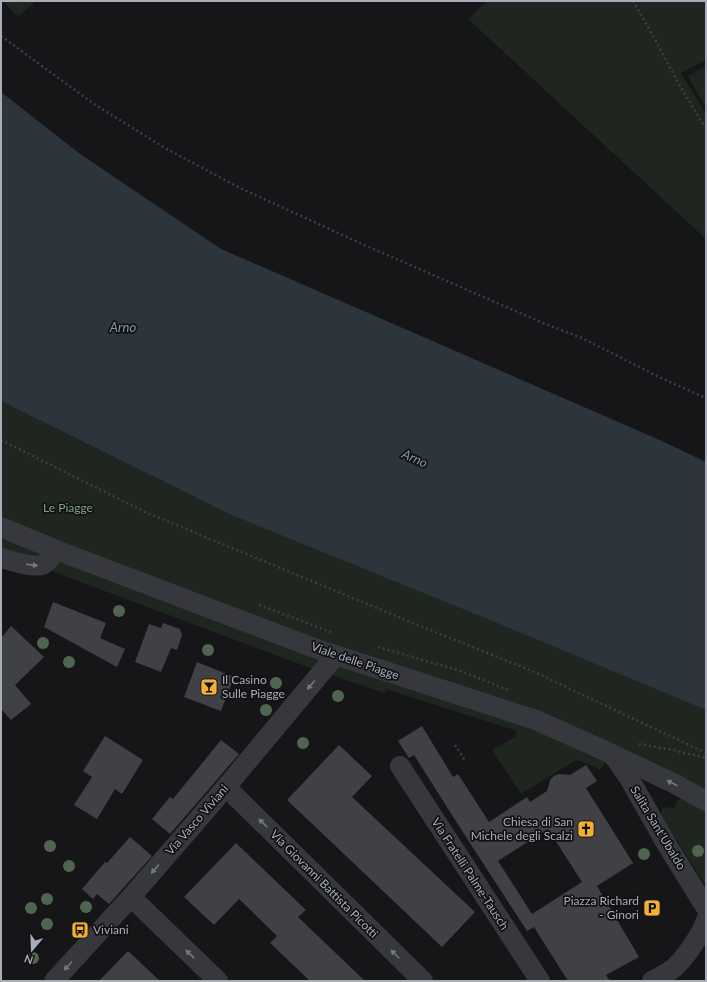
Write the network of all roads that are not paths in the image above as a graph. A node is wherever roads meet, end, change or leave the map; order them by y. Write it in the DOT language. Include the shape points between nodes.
graph roads {
  1 [pos="1,527"];
  2 [pos="56,550"];
  3 [pos="1,558"];
  4 [pos="336,655"];
  5 [pos="612,754"];
  6 [pos="400,766"];
  7 [pos="226,787"];
  8 [pos="706,801"];
  9 [pos="131,896"];
  10 [pos="705,910"];
  11 [pos="536,975"];
  12 [pos="676,975"];
  13 [pos="54,981"];
  14 [pos="218,981"];
  15 [pos="423,981"];
  16 [pos="652,981"];
  1 -- 2 [label="street, Viale delle Piagge"];
  3 -- 2 [label="street, one-way" via="36,566 44,564"];
  2 -- 4 [label="street, Viale delle Piagge"];
  4 -- 5 [label="street, Viale delle Piagge" via="536,720"];
  4 -- 7 [label="street, Via Vasco Viviani, one-way"];
  8 -- 5 [label="street, Viale delle Piagge, one-way"];
  5 -- 10 [label="street, Salita Sant'Ubaldo" via="629,778"];
  6 -- 11 [label="street, Via Fratelli Palme-Tausch"];
  7 -- 9 [label="street, Via Vasco Viviani, one-way"];
  15 -- 7 [label="street, Via Giovanni Battista Picotti, one-way"];
  9 -- 13 [label="street, Via Vasco Viviani, one-way"];
  14 -- 9 [label="street, one-way"];
  10 -- 12 [label="street" via="703,928 682,959"];
  12 -- 16 [label="street"];
}
